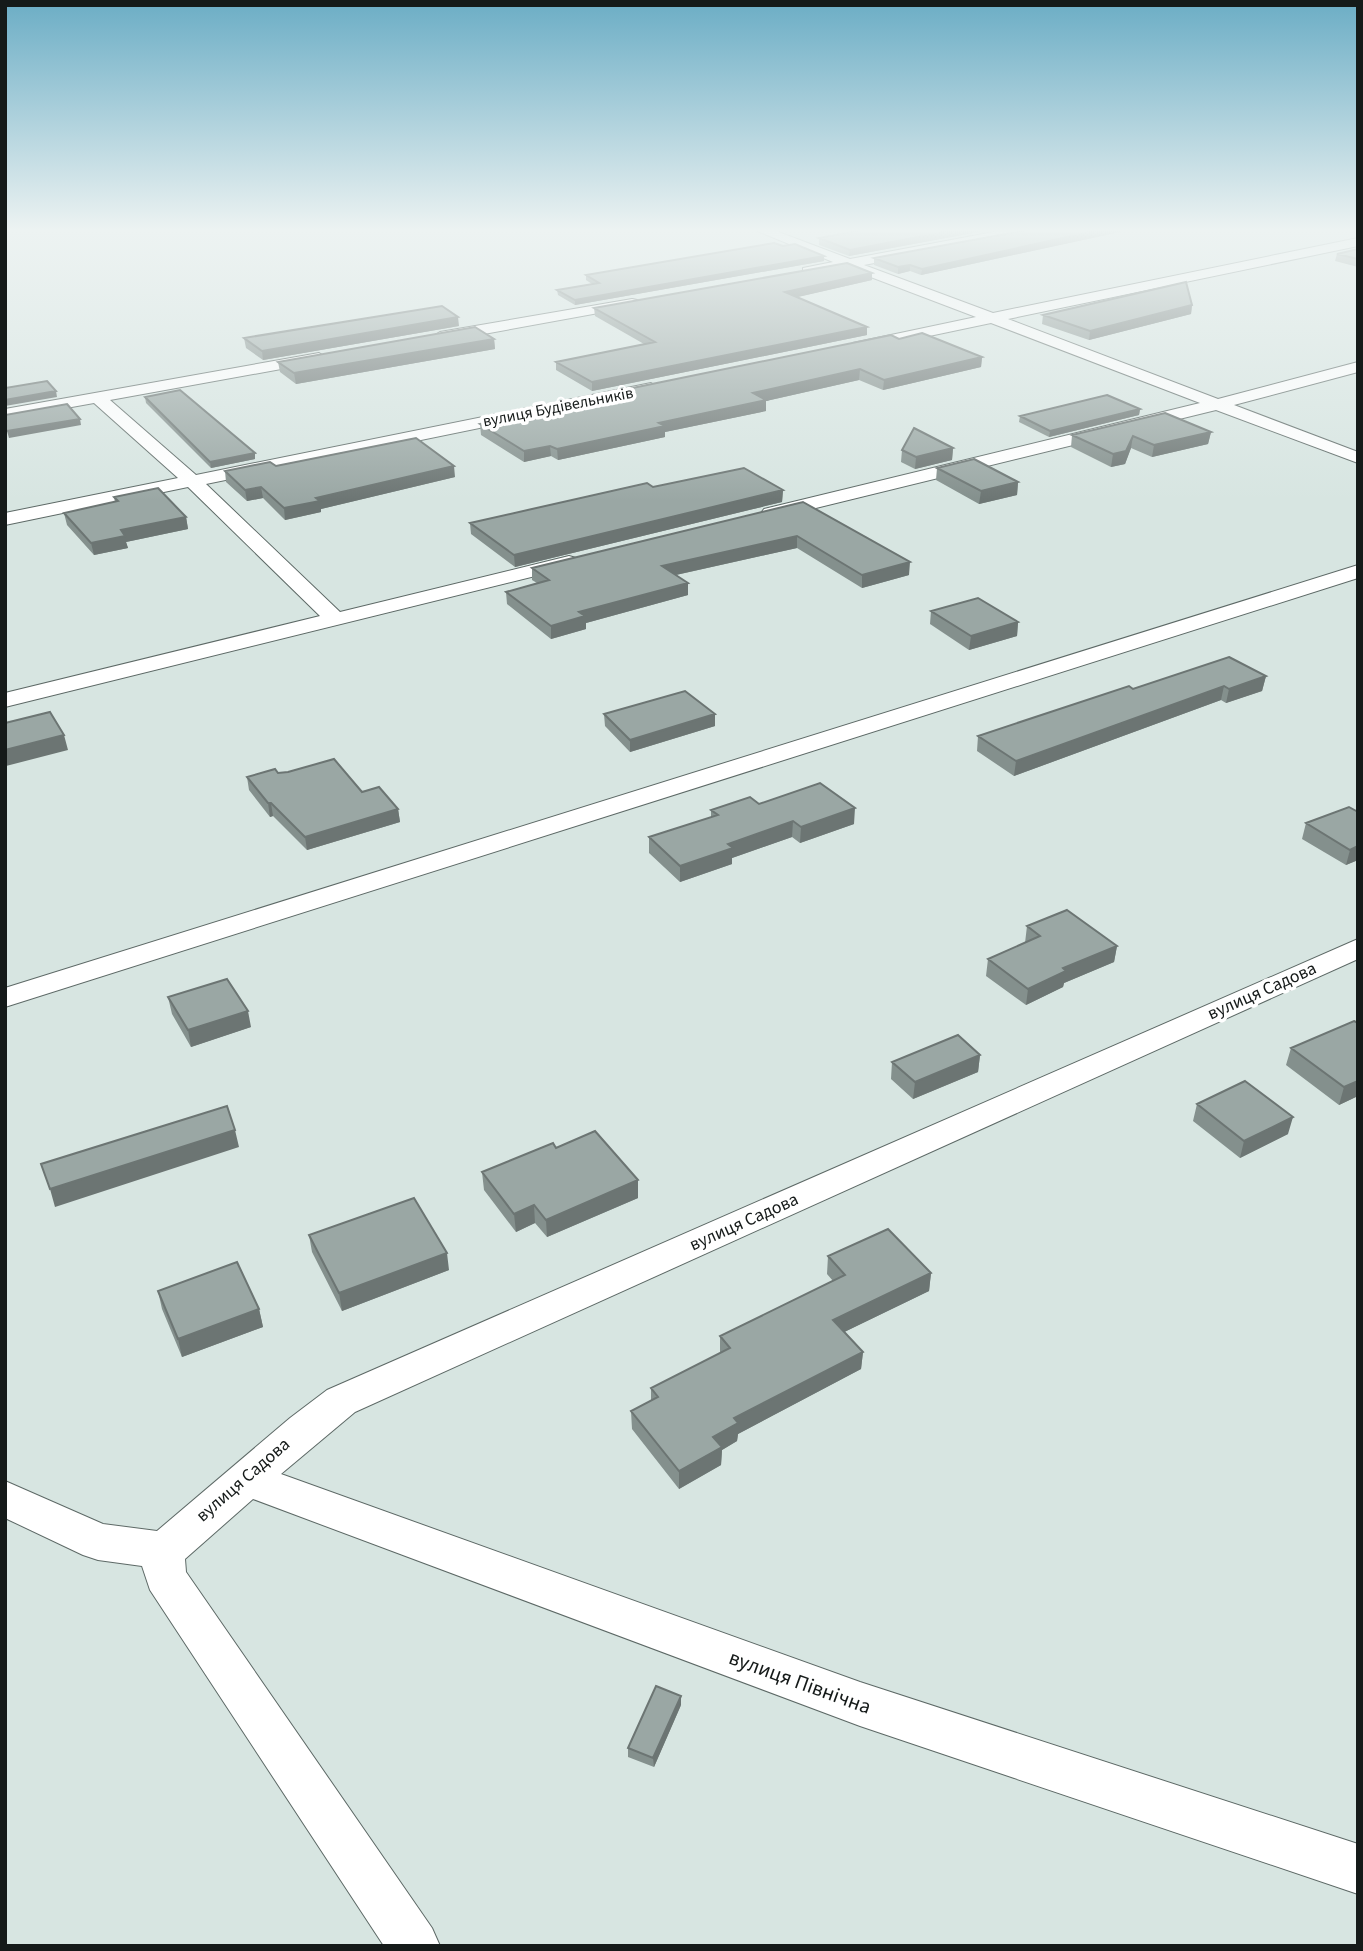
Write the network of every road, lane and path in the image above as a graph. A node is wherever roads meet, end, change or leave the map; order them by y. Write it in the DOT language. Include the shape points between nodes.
graph roads {
  1 [pos="540,319"];
  2 [pos="985,319"];
  3 [pos="993,319"];
  4 [pos="421,340"];
  5 [pos="837,351"];
  6 [pos="340,355"];
  7 [pos="1358,367"];
  8 [pos="673,384"];
  9 [pos="98,398"];
  10 [pos="1216,403"];
  11 [pos="5,414"];
  12 [pos="1358,458"];
  13 [pos="191,480"];
  14 [pos="755,517"];
  15 [pos="5,519"];
  16 [pos="592,557"];
  17 [pos="1358,571"];
  18 [pos="335,619"];
  19 [pos="5,700"];
  20 [pos="1358,948"];
  21 [pos="5,998"];
  22 [pos="248,1479"];
  23 [pos="5,1497"];
  24 [pos="165,1551"];
  25 [pos="1358,1869"];
  26 [pos="414,1946"];
  1 -- 4 [label="street"];
  2 -- 5 [label="street"];
  3 -- 10 [label="street"];
  6 -- 9 [label="street"];
  7 -- 10 [label="street"];
  8 -- 13 [label="street, вулиця Будівельників"];
  9 -- 11 [label="street"];
  9 -- 13 [label="street"];
  10 -- 12 [label="street"];
  10 -- 14 [label="street"];
  13 -- 15 [label="street, вулиця Будівельників"];
  13 -- 18 [label="street"];
  16 -- 18 [label="street"];
  17 -- 21 [label="street"];
  18 -- 19 [label="street"];
  20 -- 22 [label="street, вулиця Садова" via="341,1401"];
  22 -- 24 [label="street, вулиця Садова"];
  22 -- 25 [label="street, вулиця Північна" via="860,1704"];
  23 -- 24 [label="street" via="98,1542"];
  24 -- 26 [label="street" via="165,1577"];
}
